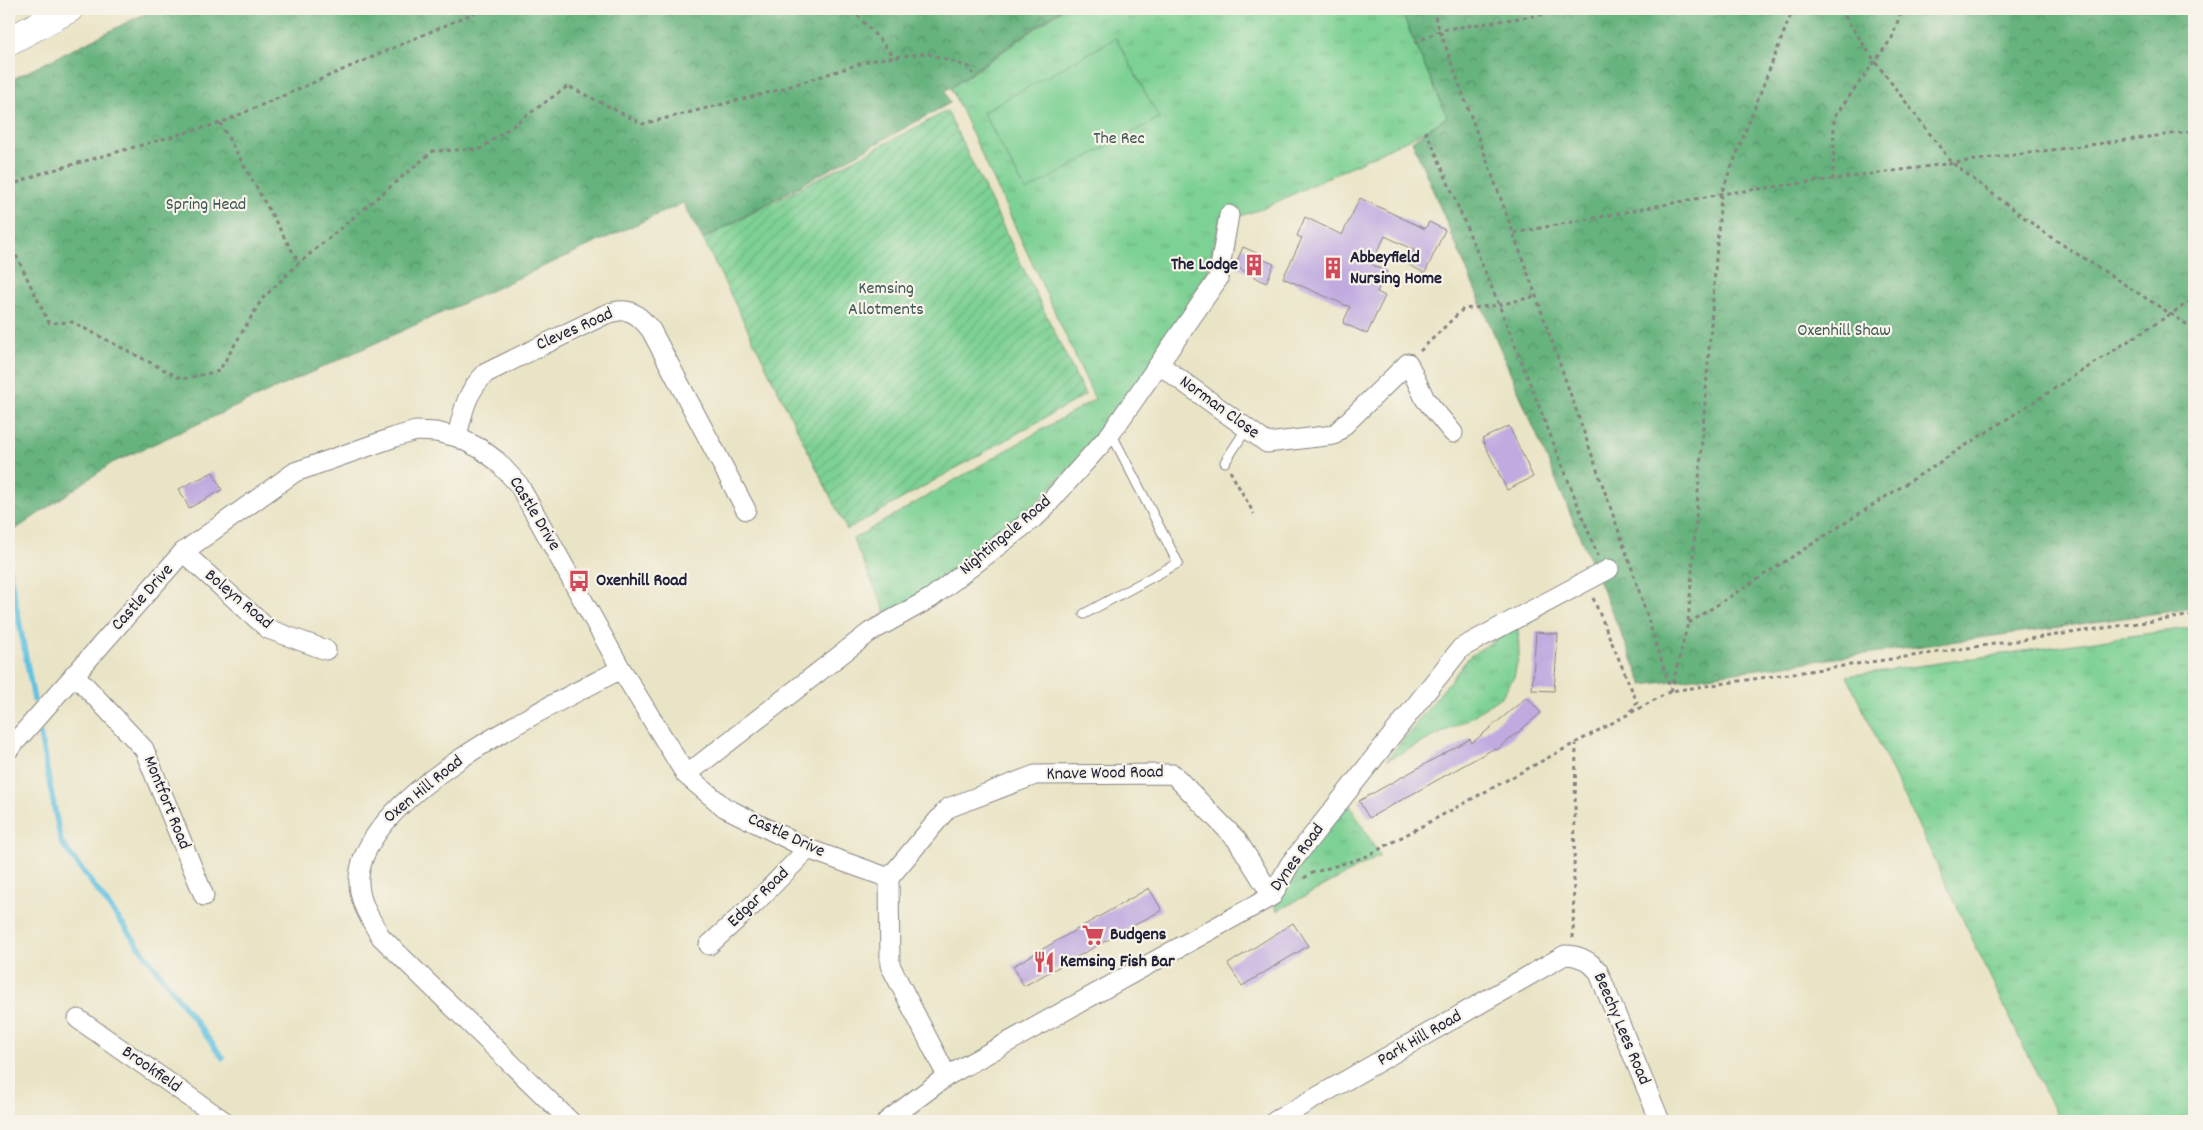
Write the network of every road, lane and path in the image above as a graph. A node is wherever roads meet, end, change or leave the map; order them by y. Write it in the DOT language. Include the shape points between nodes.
graph roads {
  1 [pos="69,9"];
  2 [pos="483,9"];
  3 [pos="852,9"];
  4 [pos="1432,9"];
  5 [pos="1579,9"];
  6 [pos="1793,9"];
  7 [pos="1840,9"];
  8 [pos="1902,9"];
  9 [pos="1441,30"];
  10 [pos="9,41"];
  11 [pos="1415,43"];
  12 [pos="895,57"];
  13 [pos="1874,60"];
  14 [pos="973,74"];
  15 [pos="220,123"];
  16 [pos="2194,130"];
  17 [pos="1425,131"];
  18 [pos="1952,163"];
  19 [pos="1833,180"];
  20 [pos="9,186"];
  21 [pos="1721,194"];
  22 [pos="1229,215"];
  23 [pos="1514,233"];
  24 [pos="9,241"];
  25 [pos="299,263"];
  26 [pos="1536,296"];
  27 [pos="2194,299"];
  28 [pos="1499,305"];
  29 [pos="2171,315"];
  30 [pos="2194,329"];
  31 [pos="1408,363"];
  32 [pos="1160,365"];
  33 [pos="1247,428"];
  34 [pos="1111,433"];
  35 [pos="1453,433"];
  36 [pos="457,437"];
  37 [pos="1225,462"];
  38 [pos="746,510"];
  39 [pos="1254,514"];
  40 [pos="183,552"];
  41 [pos="1606,570"];
  42 [pos="1586,581"];
  43 [pos="1084,614"];
  44 [pos="2194,615"];
  45 [pos="1688,623"];
  46 [pos="326,650"];
  47 [pos="621,669"];
  48 [pos="74,674"];
  49 [pos="1671,691"];
  50 [pos="1629,715"];
  51 [pos="1576,744"];
  52 [pos="9,749"];
  53 [pos="686,775"];
  54 [pos="808,850"];
  55 [pos="889,878"];
  56 [pos="204,896"];
  57 [pos="1272,896"];
  58 [pos="709,945"];
  59 [pos="1569,955"];
  60 [pos="78,1019"];
  61 [pos="947,1076"];
  62 [pos="224,1121"];
  63 [pos="570,1121"];
  64 [pos="887,1121"];
  65 [pos="1275,1121"];
  66 [pos="1660,1121"];
  1 -- 10 [label="highway"];
  2 -- 15 [label="path"];
  3 -- 12 [label="path"];
  4 -- 9 [label="path"];
  5 -- 9 [label="path"];
  6 -- 21 [label="path"];
  7 -- 13 [label="path"];
  8 -- 13 [label="path" via="1892,38"];
  9 -- 11 [label="path"];
  9 -- 23 [label="path"];
  12 -- 14 [label="path" via="926,53 969,68"];
  12 -- 25 [label="path" via="872,60 775,91 643,124 568,86 480,149 433,151"];
  13 -- 18 [label="path"];
  13 -- 19 [label="path" via="1834,117"];
  15 -- 20 [label="path" via="39,174"];
  15 -- 25 [label="path"];
  16 -- 18 [label="path"];
  17 -- 28 [label="path"];
  18 -- 19 [label="path"];
  18 -- 29 [label="path" via="2046,234"];
  19 -- 21 [label="path"];
  21 -- 23 [label="path"];
  21 -- 45 [label="path"];
  22 -- 32 [label="street, Nightingale Road" via="1218,279"];
  23 -- 26 [label="path"];
  24 -- 25 [label="path" via="49,323 72,322 182,379 219,371 262,299"];
  26 -- 28 [label="path"];
  26 -- 49 [label="path" via="1632,569"];
  27 -- 29 [label="path"];
  28 -- 31 [label="path" via="1462,310"];
  28 -- 41 [label="path"];
  29 -- 30 [label="path"];
  29 -- 45 [label="path"];
  31 -- 33 [label="street, Norman Close" via="1334,435 1267,443"];
  31 -- 35 [label="street" via="1425,400"];
  32 -- 33 [label="street, Norman Close"];
  32 -- 34 [label="street, Nightingale Road"];
  33 -- 37 [label="lane"];
  34 -- 43 [label="lane" via="1178,563"];
  34 -- 53 [label="street, Nightingale Road" via="1039,514 931,598 870,632"];
  36 -- 38 [label="street, Cleves Road" via="463,410 474,384 486,373 604,314 622,310 631,312 651,330"];
  36 -- 40 [label="street, Castle Drive" via="416,431 304,468"];
  36 -- 47 [label="street, Castle Drive" via="497,461 519,485"];
  37 -- 39 [label="path"];
  40 -- 46 [label="street, Boleyn Road" via="268,629"];
  40 -- 48 [label="street, Castle Drive"];
  41 -- 42 [label="street, Dynes Road"];
  42 -- 50 [label="path" via="1637,702"];
  42 -- 57 [label="street, Dynes Road" via="1461,648 1290,864"];
  44 -- 49 [label="path"];
  45 -- 49 [label="path"];
  47 -- 53 [label="street, Castle Drive"];
  47 -- 63 [label="street, Oxen Hill Road" via="496,736 438,775 379,827 364,855 360,871 362,905 381,936"];
  48 -- 52 [label="street, Castle Drive"];
  48 -- 56 [label="street, Montfort Road" via="144,749"];
  49 -- 50 [label="path"];
  50 -- 51 [label="path"];
  51 -- 57 [label="path" via="1365,857 1312,873"];
  51 -- 59 [label="path"];
  53 -- 54 [label="street, Castle Drive" via="724,807"];
  54 -- 55 [label="street, Castle Drive"];
  54 -- 58 [label="street, Edgar Road"];
  55 -- 57 [label="street, Knave Wood Road" via="948,808 1035,775 1173,774 1237,840"];
  55 -- 61 [label="street" via="890,965"];
  57 -- 61 [label="street, Dynes Road"];
  59 -- 65 [label="street, Park Hill Road"];
  59 -- 66 [label="street, Beechy Lees Road" via="1591,962 1598,972"];
  60 -- 62 [label="street, Brookfield"];
  61 -- 64 [label="street, Dynes Road"];
}
